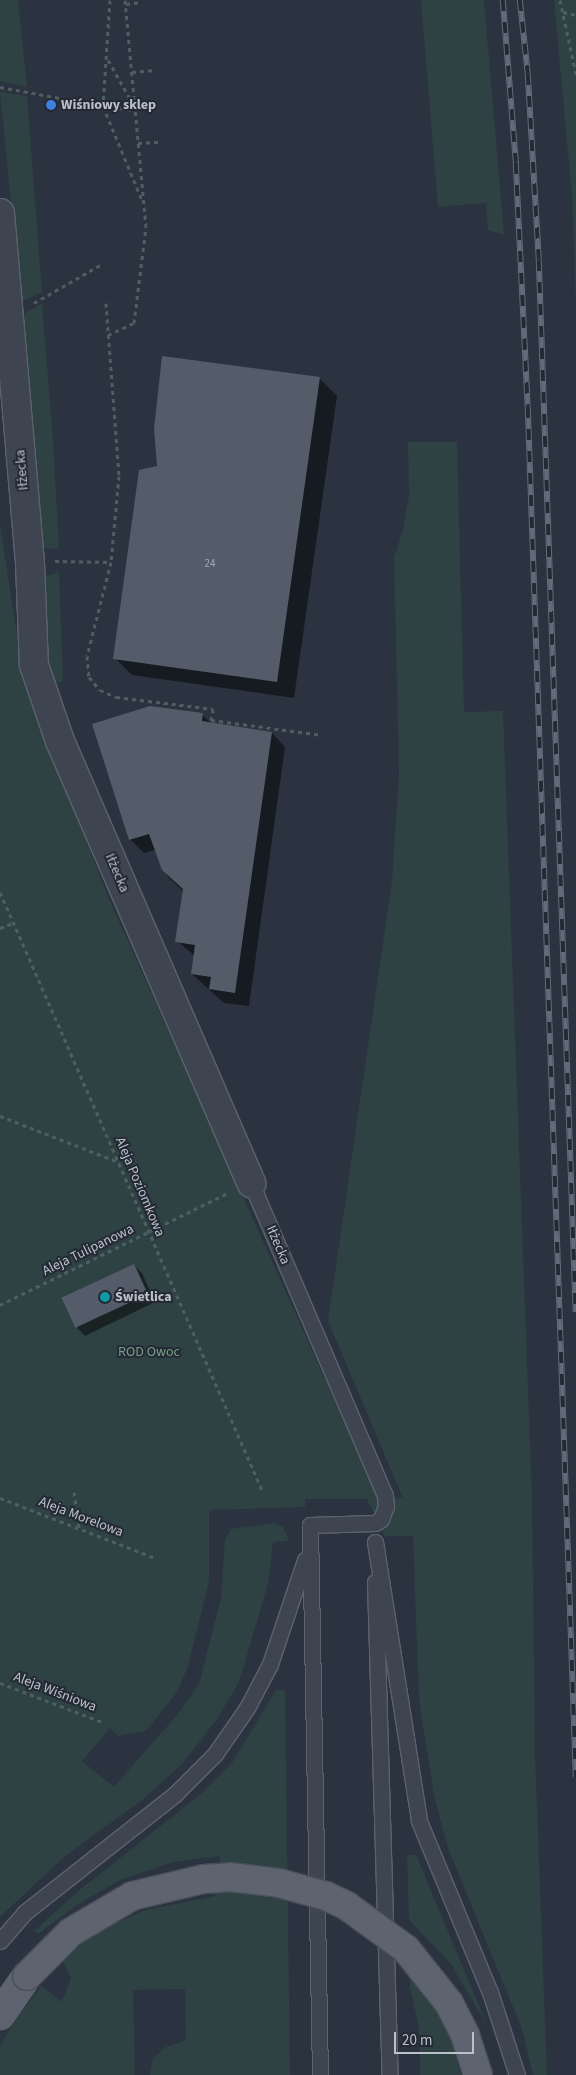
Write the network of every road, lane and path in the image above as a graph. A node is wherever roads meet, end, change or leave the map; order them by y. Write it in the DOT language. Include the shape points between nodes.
graph roads {
  1 [pos="110,0"];
  2 [pos="560,0"];
  3 [pos="126,2"];
  4 [pos="142,2"];
  5 [pos="562,12"];
  6 [pos="576,15"];
  7 [pos="108,59"];
  8 [pos="153,70"];
  9 [pos="132,72"];
  10 [pos="576,74"];
  11 [pos="0,87"];
  12 [pos="103,106"];
  13 [pos="135,109"];
  14 [pos="158,142"];
  15 [pos="138,143"];
  16 [pos="143,202"];
  17 [pos="0,213"];
  18 [pos="102,264"];
  19 [pos="106,303"];
  20 [pos="10,317"];
  21 [pos="108,335"];
  22 [pos="59,561"];
  23 [pos="111,562"];
  24 [pos="322,735"];
  25 [pos="0,892"];
  26 [pos="13,923"];
  27 [pos="0,928"];
  28 [pos="0,1116"];
  29 [pos="116,1162"];
  30 [pos="245,1185"];
  31 [pos="147,1234"];
  32 [pos="0,1305"];
  33 [pos="262,1490"];
  34 [pos="74,1492"];
  35 [pos="0,1498"];
  36 [pos="375,1523"];
  37 [pos="79,1528"];
  38 [pos="375,1542"];
  39 [pos="309,1547"];
  40 [pos="153,1557"];
  41 [pos="0,1683"];
  42 [pos="102,1722"];
  43 [pos="0,1940"];
  44 [pos="0,2015"];
  45 [pos="320,2075"];
  46 [pos="390,2075"];
  47 [pos="478,2075"];
  48 [pos="517,2075"];
  1 -- 7 [label="path"];
  2 -- 5 [label="path"];
  3 -- 4 [label="path"];
  3 -- 9 [label="path"];
  5 -- 6 [label="path"];
  5 -- 10 [label="path" via="570,33"];
  7 -- 12 [label="path"];
  7 -- 13 [label="path"];
  8 -- 9 [label="path"];
  9 -- 13 [label="path"];
  11 -- 12 [label="path"];
  12 -- 13 [label="path"];
  12 -- 16 [label="path"];
  13 -- 15 [label="path"];
  14 -- 15 [label="path"];
  15 -- 16 [label="path"];
  16 -- 21 [label="path" via="146,228 134,323"];
  17 -- 20 [label="street, Iłżecka"];
  18 -- 20 [label="path"];
  19 -- 21 [label="path"];
  20 -- 30 [label="street, Iłżecka" via="30,563 34,665 60,741"];
  21 -- 23 [label="path" via="119,476"];
  22 -- 23 [label="path"];
  23 -- 24 [label="path" via="87,656 89,677 100,690 116,696 213,709 211,720"];
  25 -- 26 [label="path, Aleja Poziomkowa"];
  26 -- 27 [label="path"];
  26 -- 29 [label="path, Aleja Poziomkowa"];
  28 -- 29 [label="path"];
  29 -- 31 [label="path, Aleja Poziomkowa"];
  30 -- 31 [label="path, Aleja Tulipanowa"];
  30 -- 36 [label="lane, Iłżecka" via="385,1496 384,1513"];
  31 -- 32 [label="path, Aleja Tulipanowa"];
  31 -- 33 [label="path, Aleja Poziomkowa"];
  34 -- 37 [label="path"];
  35 -- 37 [label="path, Aleja Morelowa"];
  36 -- 38 [label="lane"];
  36 -- 39 [label="lane" via="310,1524"];
  37 -- 40 [label="path, Aleja Morelowa"];
  38 -- 46 [label="lane"];
  38 -- 48 [label="lane" via="419,1821 490,1992"];
  39 -- 43 [label="lane" via="270,1664 247,1708 215,1754 175,1794 24,1913"];
  39 -- 45 [label="lane"];
  41 -- 42 [label="path, Aleja Wiśniowa"];
  44 -- 47 [label="main road, bridge" via="27,1976 71,1932 132,1896 204,1878 279,1883 326,1896 347,1906 406,1949 449,2003 465,2035"];
}
